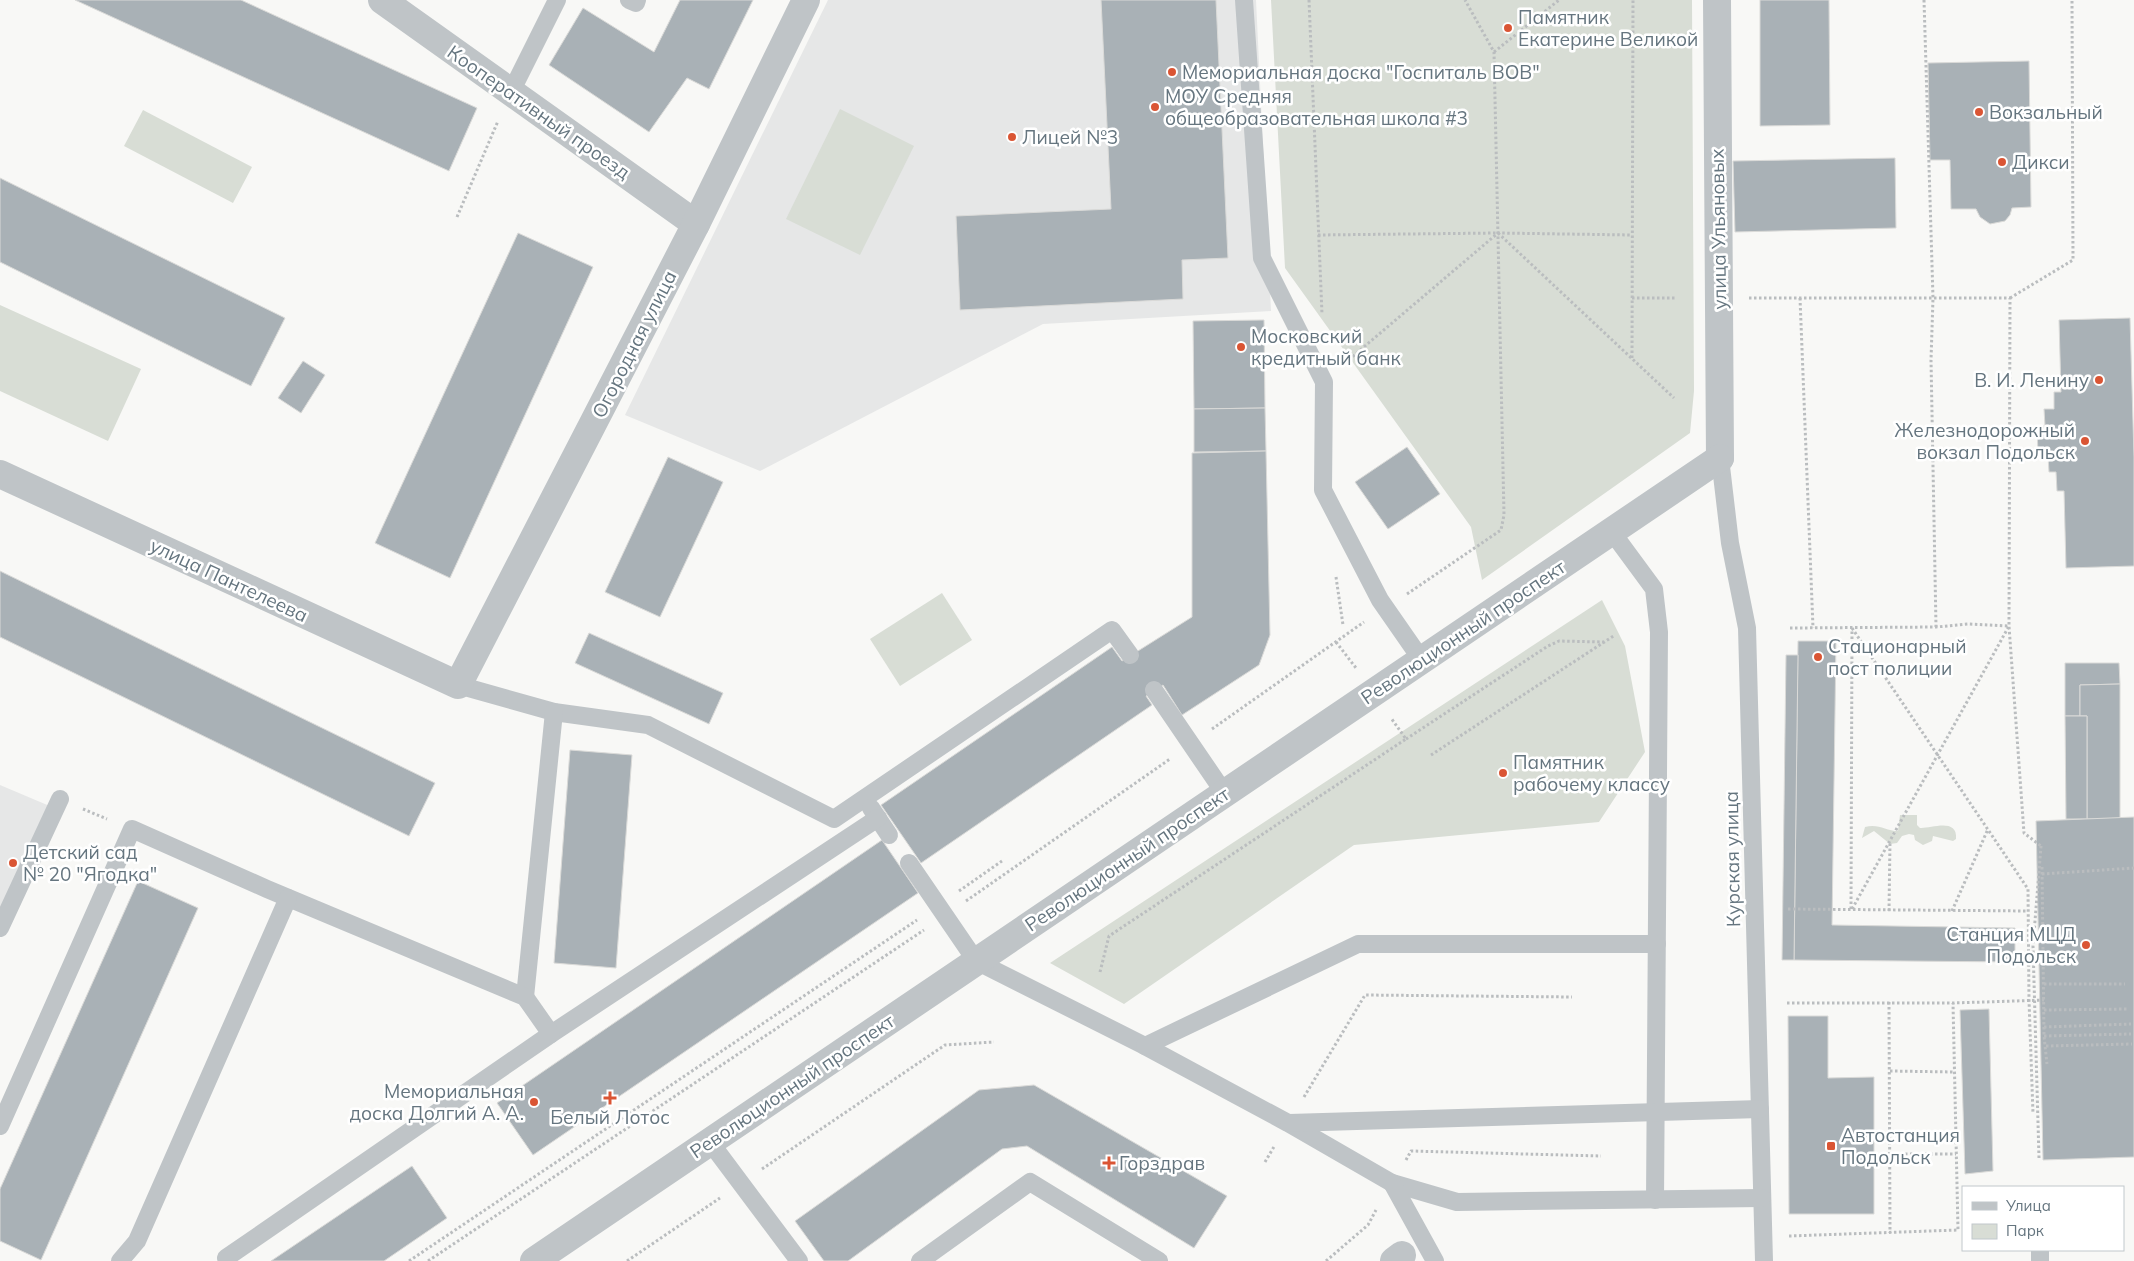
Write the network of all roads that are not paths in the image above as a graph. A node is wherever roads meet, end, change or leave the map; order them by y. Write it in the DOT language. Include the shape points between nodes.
graph roads {
  1 [pos="382,0"];
  2 [pos="557,0"];
  3 [pos="629,0"];
  4 [pos="637,0"];
  5 [pos="806,0"];
  6 [pos="1244,0"];
  7 [pos="1717,0"];
  8 [pos="511,92"];
  9 [pos="696,224"];
  10 [pos="1720,458"];
  11 [pos="0,474"];
  12 [pos="1612,532"];
  13 [pos="1130,655"];
  14 [pos="1421,659"];
  15 [pos="458,686"];
  16 [pos="1154,690"];
  17 [pos="554,712"];
  18 [pos="1225,794"];
  19 [pos="865,798"];
  20 [pos="60,799"];
  21 [pos="878,818"];
  22 [pos="834,819"];
  23 [pos="889,835"];
  24 [pos="848,838"];
  25 [pos="909,863"];
  26 [pos="288,898"];
  27 [pos="0,928"];
  28 [pos="1657,944"];
  29 [pos="976,961"];
  30 [pos="525,997"];
  31 [pos="551,1034"];
  32 [pos="1145,1046"];
  33 [pos="1760,1110"];
  34 [pos="1656,1112"];
  35 [pos="1288,1123"];
  36 [pos="0,1126"];
  37 [pos="710,1142"];
  38 [pos="1392,1183"];
  39 [pos="1762,1198"];
  40 [pos="1655,1200"];
  41 [pos="1136,1256"];
  42 [pos="226,1260"];
  43 [pos="120,1261"];
  44 [pos="534,1261"];
  45 [pos="799,1261"];
  46 [pos="920,1261"];
  47 [pos="1159,1261"];
  48 [pos="1435,1261"];
  49 [pos="1764,1261"];
  1 -- 8 [label="street, Кооперативный проезд"];
  2 -- 8 [label="lane"];
  3 -- 4 [label="lane" via="636,4"];
  5 -- 9 [label="street, Огородная улица"];
  6 -- 14 [label="lane" via="1262,258 1324,382 1323,490 1386,608"];
  7 -- 10 [label="street, улица Ульяновых"];
  8 -- 9 [label="street, Кооперативный проезд"];
  9 -- 15 [label="street, Огородная улица"];
  10 -- 12 [label="street, Революционный проспект"];
  10 -- 33 [label="lane, Курская улица" via="1730,543 1747,628"];
  11 -- 15 [label="street, улица Пантелеева"];
  12 -- 14 [label="street, Революционный проспект"];
  12 -- 28 [label="lane" via="1654,589 1660,632"];
  13 -- 19 [label="lane" via="1112,630"];
  14 -- 18 [label="street, Революционный проспект"];
  15 -- 17 [label="lane"];
  16 -- 18 [label="lane"];
  17 -- 22 [label="lane" via="648,725"];
  17 -- 30 [label="lane"];
  18 -- 29 [label="street, Революционный проспект"];
  19 -- 21 [label="lane"];
  19 -- 22 [label="lane"];
  20 -- 27 [label="lane"];
  21 -- 23 [label="lane"];
  21 -- 24 [label="lane"];
  22 -- 24 [label="lane"];
  24 -- 31 [label="lane"];
  25 -- 29 [label="lane"];
  26 -- 30 [label="lane"];
  26 -- 36 [label="lane" via="132,829"];
  26 -- 43 [label="lane" via="136,1241"];
  28 -- 32 [label="lane" via="1358,944"];
  28 -- 34 [label="lane"];
  29 -- 32 [label="lane"];
  29 -- 37 [label="street, Революционный проспект"];
  30 -- 31 [label="lane"];
  31 -- 42 [label="lane"];
  32 -- 35 [label="lane"];
  33 -- 34 [label="lane"];
  33 -- 39 [label="lane, Курская улица"];
  34 -- 35 [label="lane"];
  34 -- 40 [label="lane"];
  35 -- 38 [label="lane"];
  37 -- 44 [label="street, Революционный проспект"];
  37 -- 45 [label="lane"];
  38 -- 40 [label="lane" via="1457,1202"];
  38 -- 48 [label="lane"];
  39 -- 40 [label="lane"];
  39 -- 49 [label="lane, Курская улица"];
  41 -- 46 [label="lane" via="1030,1182"];
  41 -- 47 [label="lane"];
}
